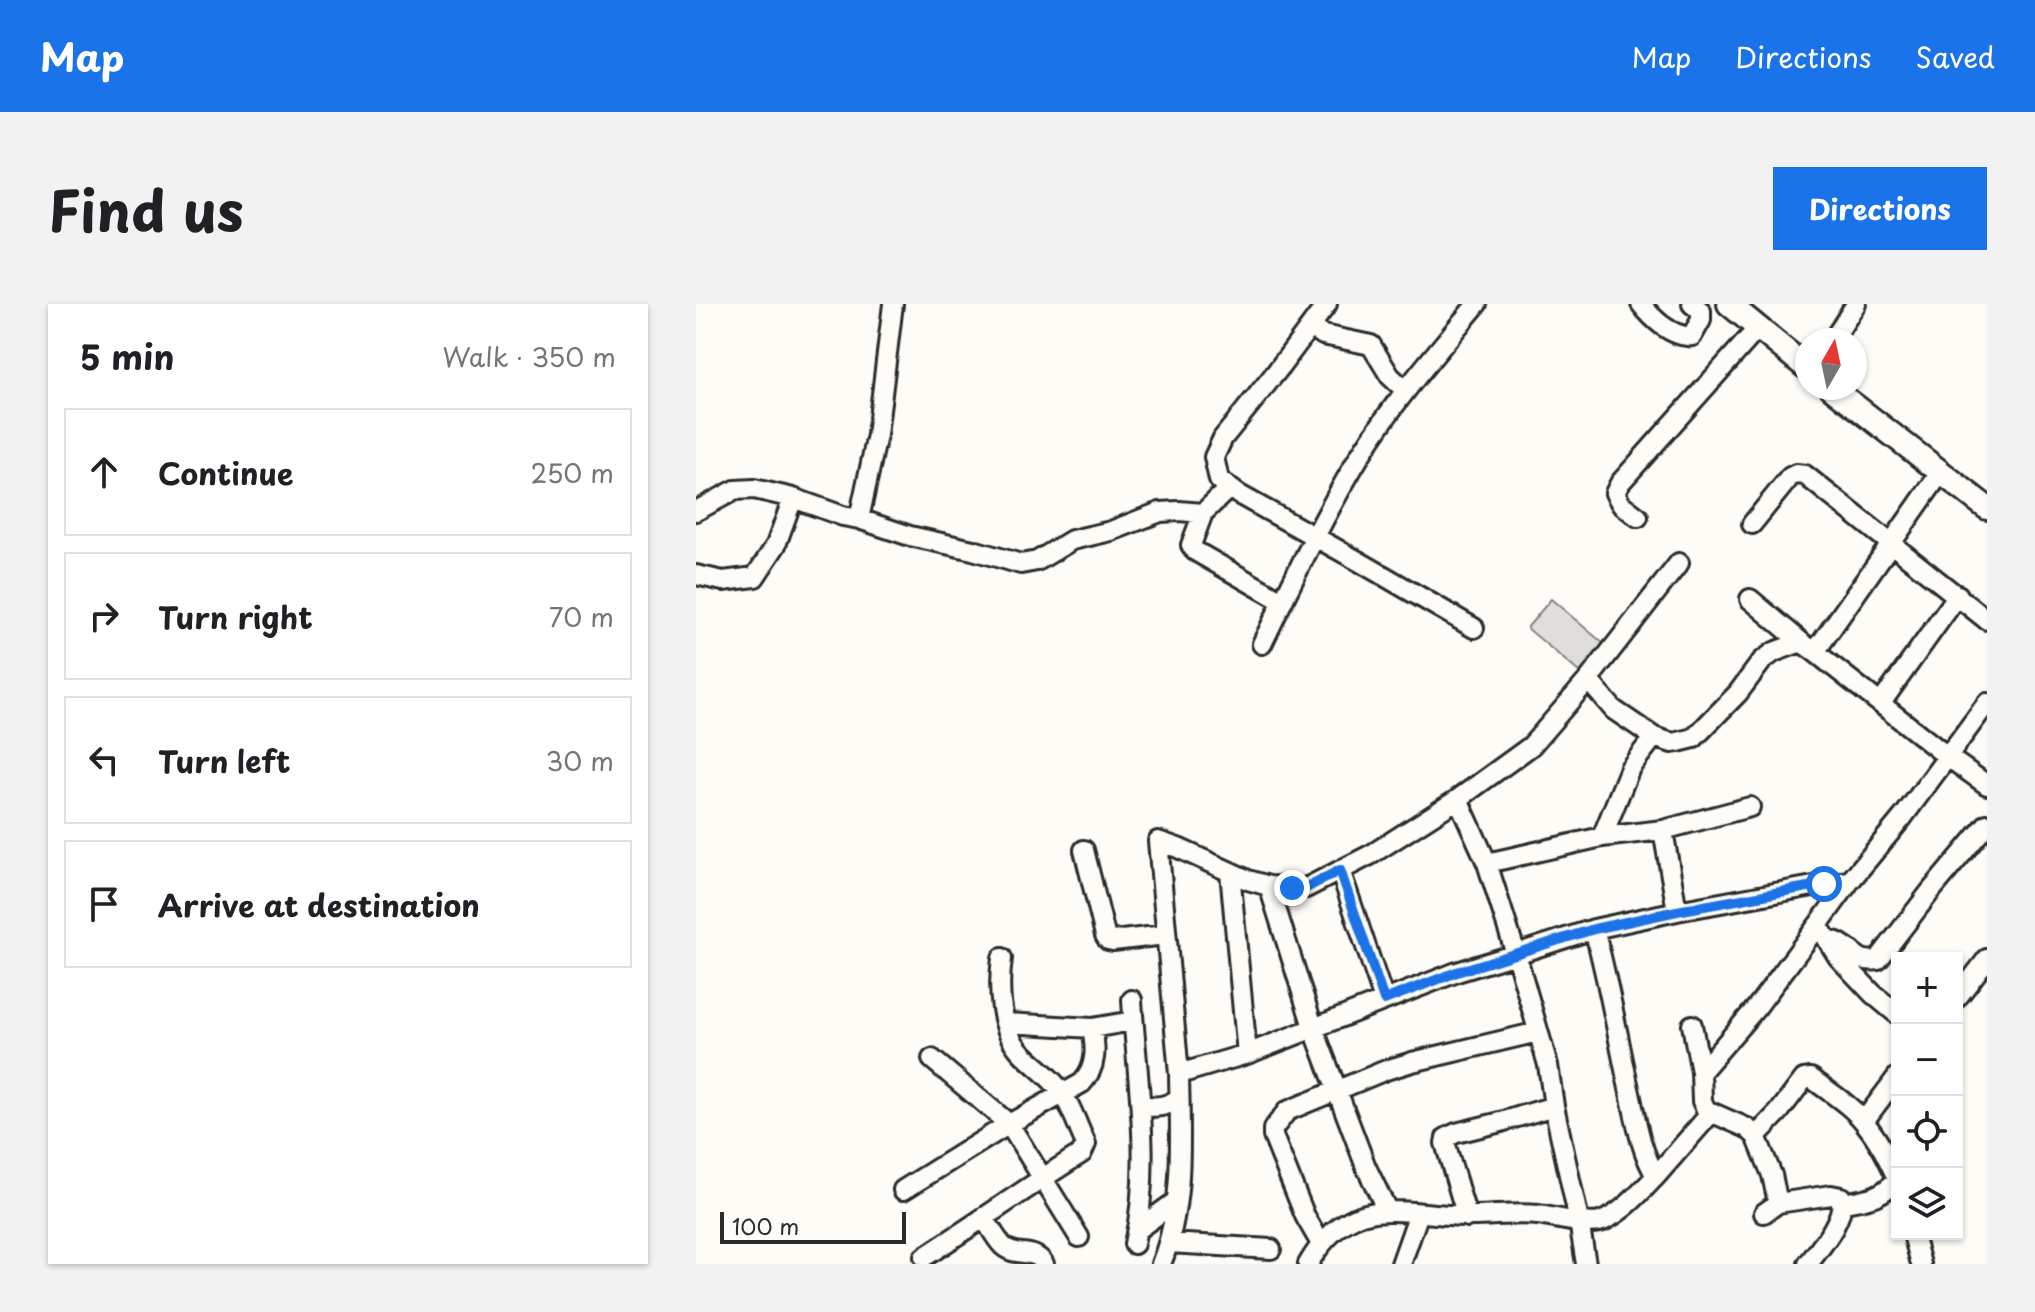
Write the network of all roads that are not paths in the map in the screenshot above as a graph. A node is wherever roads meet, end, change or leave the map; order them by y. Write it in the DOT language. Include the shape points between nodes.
graph roads {
  1 [pos="893,304"];
  2 [pos="1327,304"];
  3 [pos="1477,304"];
  4 [pos="1641,304"];
  5 [pos="1692,304"];
  6 [pos="1729,304"];
  7 [pos="1856,304"];
  8 [pos="1311,326"];
  9 [pos="1758,328"];
  10 [pos="1841,328"];
  11 [pos="1795,358"];
  12 [pos="1405,390"];
  13 [pos="1848,400"];
  14 [pos="1941,472"];
  15 [pos="1229,488"];
  16 [pos="793,498"];
  17 [pos="1987,508"];
  18 [pos="696,511"];
  19 [pos="1203,513"];
  20 [pos="1638,517"];
  21 [pos="859,519"];
  22 [pos="1752,524"];
  23 [pos="1316,537"];
  24 [pos="1892,544"];
  25 [pos="1679,563"];
  26 [pos="696,575"];
  27 [pos="1958,595"];
  28 [pos="1750,599"];
  29 [pos="1282,601"];
  30 [pos="1987,620"];
  31 [pos="1474,628"];
  32 [pos="1262,644"];
  33 [pos="1808,647"];
  34 [pos="1588,680"];
  35 [pos="1881,703"];
  36 [pos="1987,703"];
  37 [pos="1654,737"];
  38 [pos="1948,757"];
  39 [pos="1987,785"];
  40 [pos="1458,799"];
  41 [pos="1750,807"];
  42 [pos="1987,824"];
  43 [pos="1663,830"];
  44 [pos="1602,837"];
  45 [pos="1084,850"];
  46 [pos="1487,863"];
  47 [pos="1340,870"];
  48 [pos="1230,872"];
  49 [pos="1850,881"];
  50 [pos="1269,886"];
  51 [pos="1677,911"];
  52 [pos="1594,929"];
  53 [pos="1823,932"];
  54 [pos="1165,935"];
  55 [pos="1516,954"];
  56 [pos="1002,958"];
  57 [pos="1987,959"];
  58 [pos="1963,990"];
  59 [pos="1132,1000"];
  60 [pos="1384,1000"];
  61 [pos="1891,1009"];
  62 [pos="1133,1021"];
  63 [pos="1006,1023"];
  64 [pos="1692,1025"];
  65 [pos="1313,1027"];
  66 [pos="1092,1028"];
  67 [pos="1538,1032"];
  68 [pos="1247,1054"];
  69 [pos="932,1059"];
  70 [pos="1701,1072"];
  71 [pos="1179,1074"];
  72 [pos="1891,1085"];
  73 [pos="1338,1091"];
  74 [pos="1062,1093"];
  75 [pos="1179,1098"];
  76 [pos="1141,1104"];
  77 [pos="1554,1106"];
  78 [pos="1711,1113"];
  79 [pos="1864,1121"];
  80 [pos="1009,1124"];
  81 [pos="1756,1136"];
  82 [pos="1892,1168"];
  83 [pos="1656,1176"];
  84 [pos="1043,1177"];
  85 [pos="1891,1187"];
  86 [pos="903,1190"];
  87 [pos="1142,1190"];
  88 [pos="1175,1202"];
  89 [pos="1843,1203"];
  90 [pos="1387,1210"];
  91 [pos="1419,1213"];
  92 [pos="1467,1217"];
  93 [pos="984,1218"];
  94 [pos="1579,1221"];
  95 [pos="1079,1237"];
  96 [pos="1915,1240"];
  97 [pos="1169,1243"];
  98 [pos="1321,1244"];
  99 [pos="1271,1249"];
  100 [pos="924,1257"];
  101 [pos="1044,1264"];
  102 [pos="1161,1264"];
  103 [pos="1308,1264"];
  104 [pos="1401,1264"];
  105 [pos="1586,1264"];
  106 [pos="1808,1264"];
  107 [pos="1921,1264"];
  1 -- 21 [label="street" via="877,435"];
  2 -- 8 [label="street"];
  3 -- 12 [label="street"];
  4 -- 5 [label="street" via="1684,337 1692,336 1701,320 1701,311"];
  6 -- 9 [label="main road"];
  7 -- 10 [label="street"];
  8 -- 12 [label="street" via="1323,335 1371,345"];
  8 -- 15 [label="street" via="1223,438 1214,457 1219,480"];
  9 -- 11 [label="main road"];
  9 -- 20 [label="street" via="1620,483 1615,493"];
  12 -- 23 [label="street" via="1362,453"];
  13 -- 14 [label="main road"];
  14 -- 17 [label="main road"];
  14 -- 24 [label="street"];
  15 -- 19 [label="street"];
  15 -- 23 [label="street"];
  16 -- 18 [label="street" via="735,490"];
  16 -- 21 [label="street"];
  16 -- 26 [label="street" via="776,545 755,577 723,581"];
  19 -- 21 [label="street" via="1160,512 1072,540 1037,561 1021,564"];
  19 -- 29 [label="street" via="1191,545 1195,551"];
  22 -- 24 [label="street" via="1790,477 1800,473"];
  23 -- 29 [label="street"];
  23 -- 31 [label="street"];
  24 -- 27 [label="street"];
  24 -- 33 [label="street"];
  25 -- 34 [label="street"];
  27 -- 30 [label="street"];
  27 -- 35 [label="street"];
  28 -- 33 [label="street"];
  29 -- 32 [label="street"];
  33 -- 35 [label="street"];
  33 -- 37 [label="street" via="1774,652 1762,661 1694,738 1672,743"];
  34 -- 37 [label="street" via="1614,710"];
  34 -- 40 [label="street" via="1531,746"];
  35 -- 38 [label="street"];
  36 -- 38 [label="street"];
  37 -- 44 [label="street" via="1630,768"];
  38 -- 39 [label="street"];
  38 -- 49 [label="street"];
  40 -- 46 [label="street"];
  40 -- 47 [label="street"];
  41 -- 43 [label="street"];
  42 -- 53 [label="street" via="1878,960 1857,958"];
  43 -- 44 [label="street"];
  43 -- 51 [label="street"];
  44 -- 46 [label="street"];
  45 -- 54 [label="street" via="1108,940"];
  46 -- 55 [label="street"];
  47 -- 50 [label="street" via="1306,888"];
  47 -- 60 [label="street"];
  48 -- 50 [label="street"];
  48 -- 54 [label="street" via="1158,841"];
  48 -- 68 [label="street"];
  49 -- 51 [label="street"];
  49 -- 53 [label="street"];
  50 -- 65 [label="street"];
  51 -- 52 [label="street"];
  52 -- 55 [label="street"];
  52 -- 83 [label="street" via="1640,1135"];
  53 -- 61 [label="street" via="1853,974"];
  53 -- 70 [label="street"];
  54 -- 71 [label="street"];
  55 -- 60 [label="street"];
  55 -- 67 [label="street"];
  56 -- 63 [label="street" via="999,981"];
  57 -- 58 [label="street"];
  59 -- 62 [label="street"];
  60 -- 65 [label="street"];
  62 -- 66 [label="street"];
  62 -- 76 [label="street"];
  63 -- 66 [label="street"];
  63 -- 74 [label="street" via="1020,1052"];
  64 -- 70 [label="street"];
  65 -- 68 [label="street"];
  65 -- 73 [label="street"];
  66 -- 74 [label="street" via="1090,1074"];
  67 -- 73 [label="street" via="1412,1062"];
  67 -- 77 [label="street"];
  68 -- 71 [label="street"];
  69 -- 80 [label="street"];
  70 -- 78 [label="street" via="1702,1101"];
  71 -- 75 [label="street"];
  72 -- 79 [label="street"];
  73 -- 90 [label="street"];
  73 -- 98 [label="street" via="1287,1111 1273,1129 1296,1196"];
  74 -- 80 [label="street"];
  74 -- 84 [label="street" via="1085,1149"];
  75 -- 76 [label="street" via="1161,1106"];
  75 -- 88 [label="street" via="1181,1157"];
  76 -- 87 [label="street"];
  77 -- 92 [label="street" via="1446,1138"];
  77 -- 94 [label="street"];
  78 -- 81 [label="street"];
  78 -- 83 [label="street"];
  79 -- 81 [label="street" via="1807,1078"];
  79 -- 82 [label="street"];
  80 -- 84 [label="street"];
  80 -- 86 [label="street"];
  81 -- 89 [label="street" via="1772,1175 1771,1208 1831,1195"];
  83 -- 94 [label="street" via="1605,1220"];
  84 -- 93 [label="street"];
  84 -- 95 [label="street"];
  85 -- 89 [label="street"];
  87 -- 88 [label="street"];
  87 -- 88 [label="street" via="1136,1236"];
  88 -- 97 [label="street"];
  89 -- 106 [label="street" via="1838,1221"];
  90 -- 91 [label="street"];
  90 -- 98 [label="street" via="1354,1217"];
  91 -- 92 [label="street"];
  91 -- 104 [label="street"];
  92 -- 94 [label="street" via="1534,1215"];
  93 -- 100 [label="street"];
  93 -- 101 [label="street" via="1004,1247 1040,1257"];
  94 -- 105 [label="street"];
  96 -- 107 [label="street"];
  97 -- 99 [label="street"];
  97 -- 102 [label="street"];
  98 -- 103 [label="street"];
}
